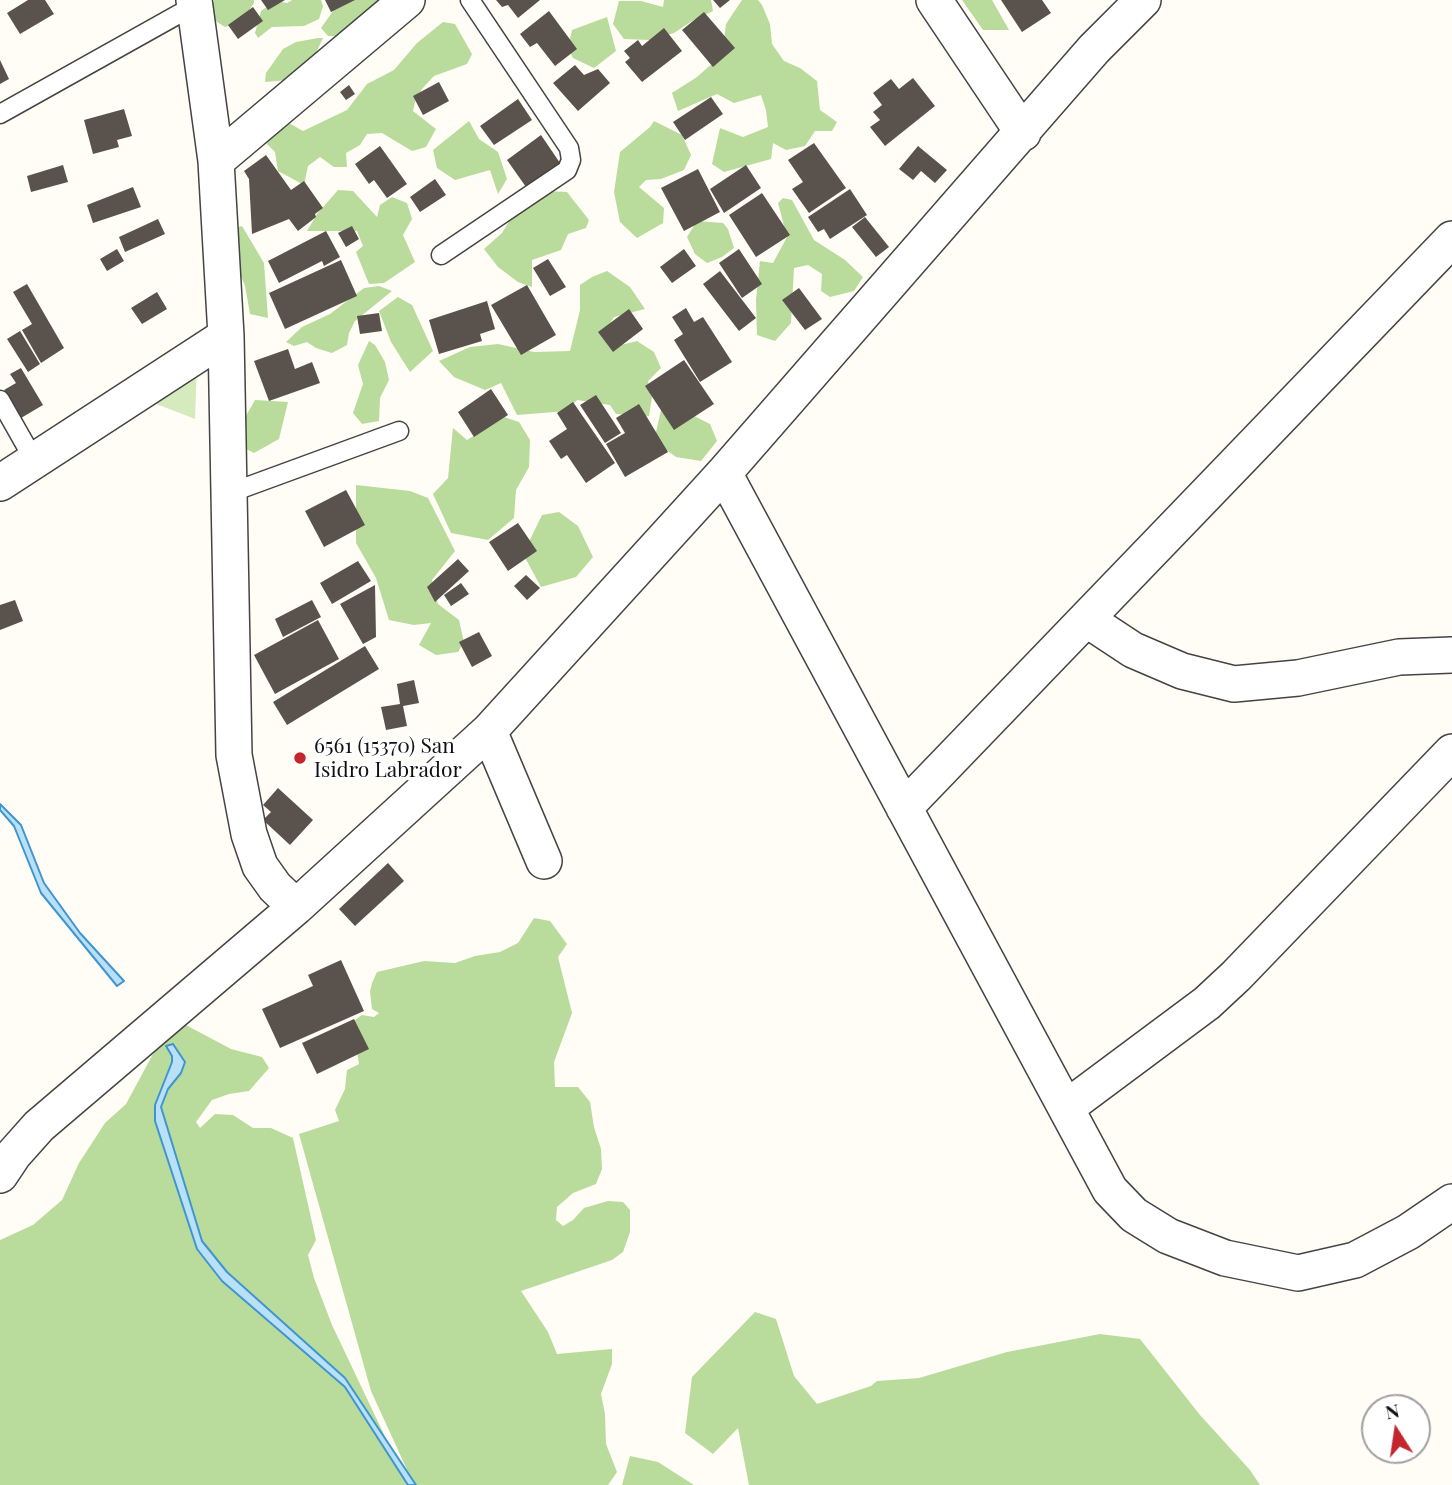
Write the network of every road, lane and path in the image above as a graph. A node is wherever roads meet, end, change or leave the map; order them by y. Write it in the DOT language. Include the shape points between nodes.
graph roads {
  1 [pos="407,0"];
  2 [pos="470,0"];
  3 [pos="934,0"];
  4 [pos="1143,0"];
  5 [pos="195,2"];
  6 [pos="0,114"];
  7 [pos="1023,133"];
  8 [pos="216,161"];
  9 [pos="1452,239"];
  10 [pos="441,255"];
  11 [pos="226,336"];
  12 [pos="0,400"];
  13 [pos="399,431"];
  14 [pos="34,460"];
  15 [pos="724,473"];
  16 [pos="0,483"];
  17 [pos="227,494"];
  18 [pos="1086,619"];
  19 [pos="1452,655"];
  20 [pos="489,731"];
  21 [pos="1452,752"];
  22 [pos="904,808"];
  23 [pos="544,862"];
  24 [pos="296,907"];
  25 [pos="1066,1108"];
  26 [pos="39,1126"];
  27 [pos="0,1128"];
  28 [pos="0,1175"];
  29 [pos="1452,1202"];
  1 -- 8 [label="street"];
  2 -- 10 [label="lane" via="569,148 571,160 567,170"];
  3 -- 7 [label="street"];
  4 -- 7 [label="street" via="1094,49"];
  5 -- 6 [label="lane"];
  5 -- 8 [label="street"];
  7 -- 15 [label="street"];
  8 -- 11 [label="street"];
  9 -- 18 [label="street"];
  11 -- 14 [label="street"];
  11 -- 17 [label="street"];
  12 -- 14 [label="lane"];
  13 -- 17 [label="lane"];
  14 -- 16 [label="street"];
  15 -- 20 [label="street"];
  15 -- 22 [label="street"];
  17 -- 24 [label="street" via="234,755 239,791 260,866"];
  18 -- 19 [label="street" via="1133,650 1182,671 1234,684 1298,678 1399,657"];
  18 -- 22 [label="street"];
  20 -- 23 [label="street"];
  20 -- 24 [label="street"];
  21 -- 25 [label="street" via="1207,1003"];
  22 -- 25 [label="street"];
  24 -- 26 [label="street"];
  25 -- 29 [label="street" via="1110,1191 1134,1215 1168,1236 1225,1258 1298,1273 1354,1260"];
  26 -- 27 [label="street"];
  26 -- 28 [label="street"];
}
